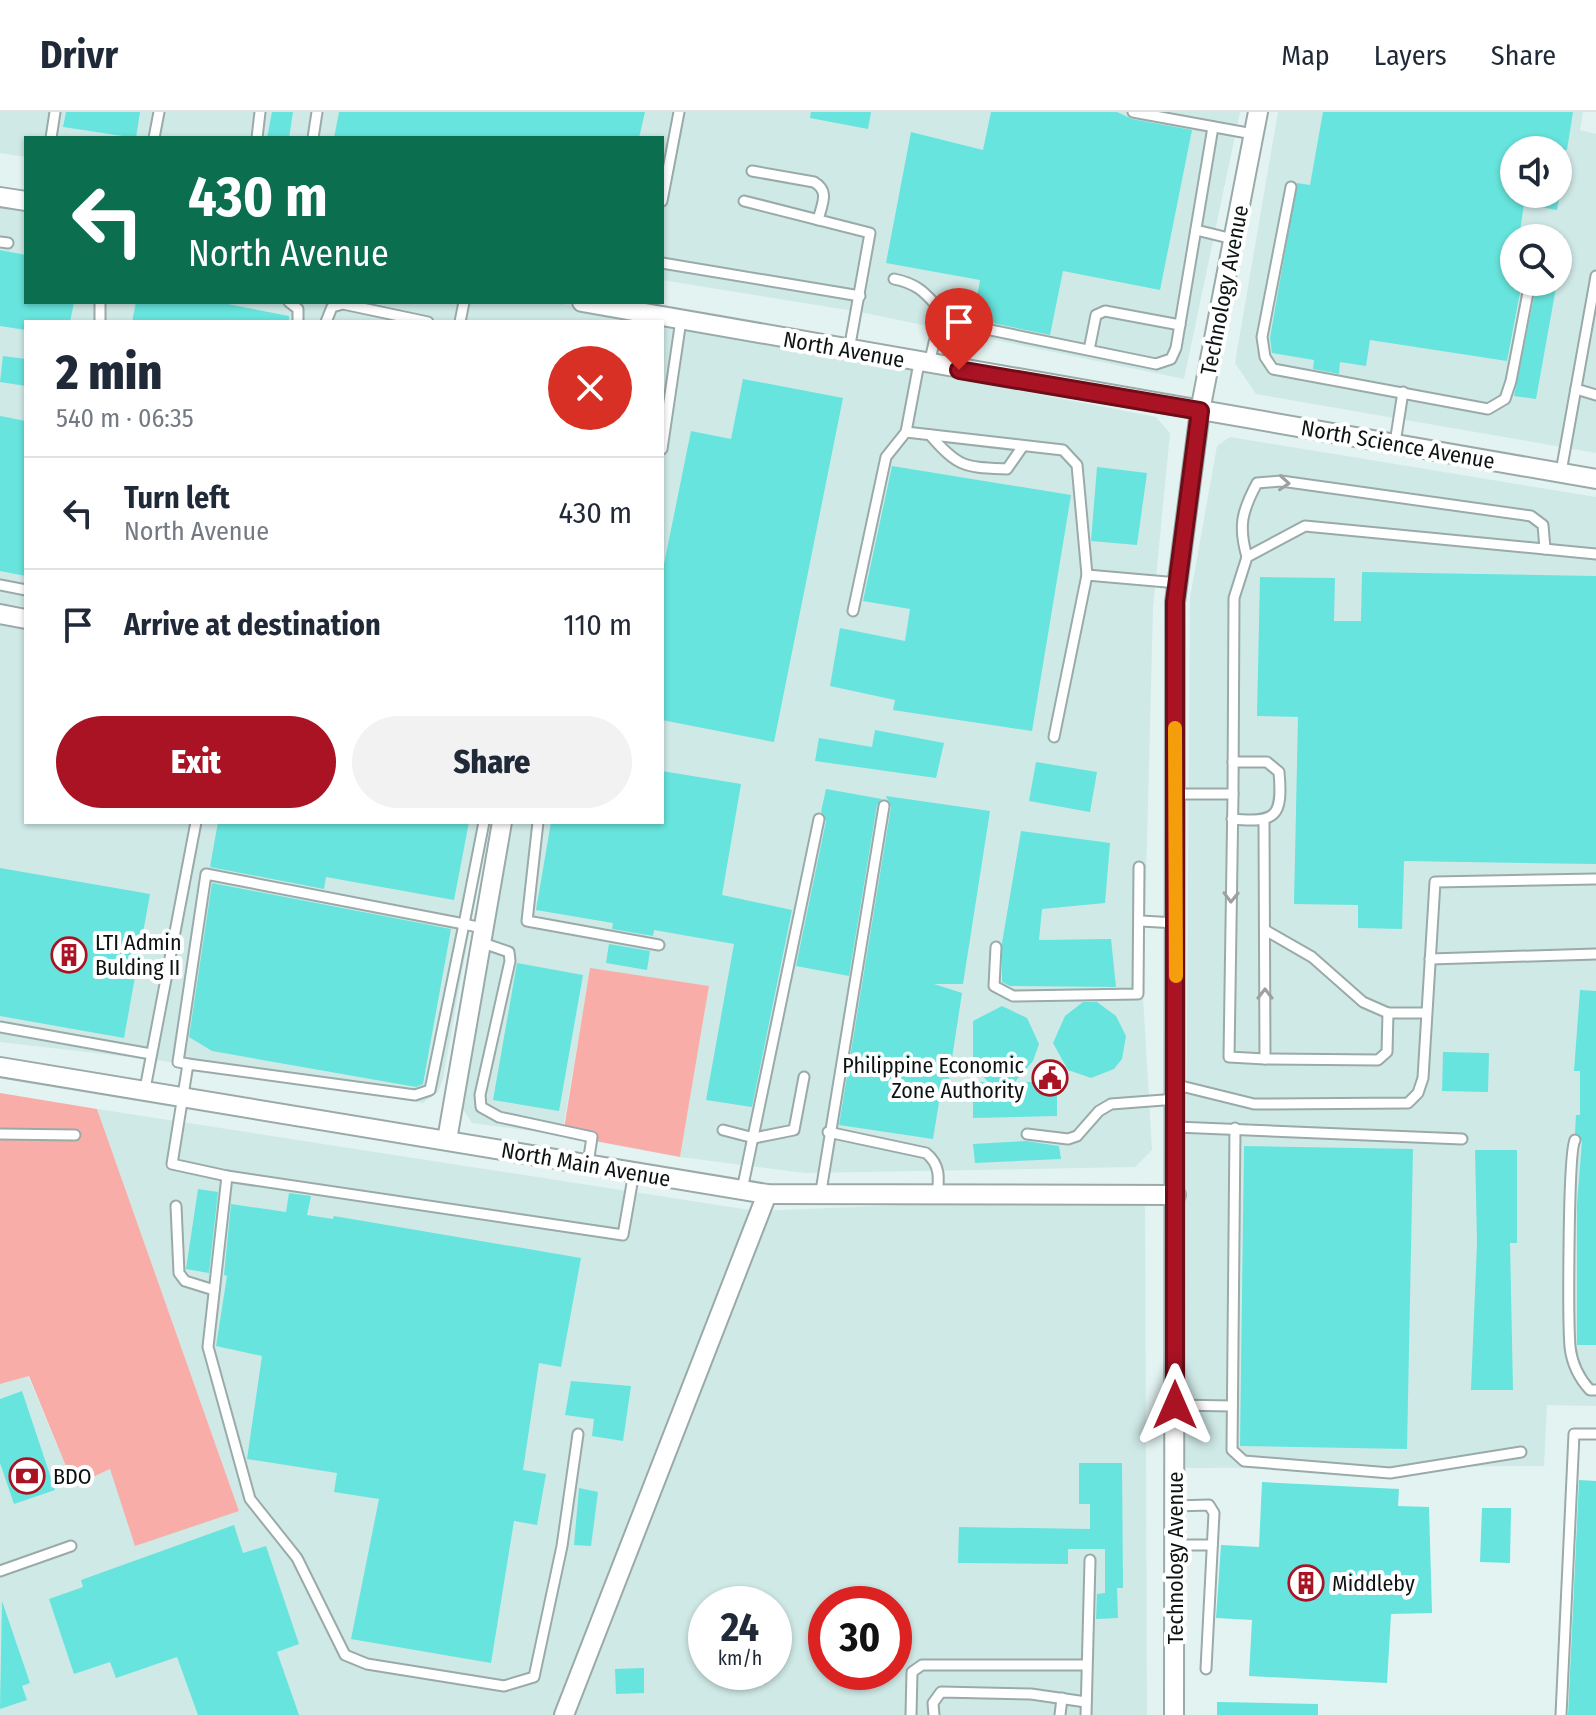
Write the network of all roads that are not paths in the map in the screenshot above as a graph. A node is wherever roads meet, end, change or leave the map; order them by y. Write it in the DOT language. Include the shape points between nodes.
graph roads {
  1 [pos="55,112"];
  2 [pos="159,112"];
  3 [pos="260,112"];
  4 [pos="317,112"];
  5 [pos="679,112"];
  6 [pos="1133,112"];
  7 [pos="1258,112"];
  8 [pos="1213,127"];
  9 [pos="1253,134"];
  10 [pos="51,136"];
  11 [pos="154,136"];
  12 [pos="257,136"];
  13 [pos="313,136"];
  14 [pos="752,171"];
  15 [pos="1291,187"];
  16 [pos="664,191"];
  17 [pos="0,197"];
  18 [pos="24,201"];
  19 [pos="744,201"];
  20 [pos="818,220"];
  21 [pos="1196,230"];
  22 [pos="1233,239"];
  23 [pos="664,263"];
  24 [pos="1596,276"];
  25 [pos="894,279"];
  26 [pos="860,296"];
  27 [pos="1527,296"];
  28 [pos="343,304"];
  29 [pos="343,304"];
  30 [pos="604,304"];
  31 [pos="648,308"];
  32 [pos="941,313"];
  33 [pos="327,320"];
  34 [pos="419,320"];
  35 [pos="681,320"];
  36 [pos="1180,325"];
  37 [pos="1089,350"];
  38 [pos="849,351"];
  39 [pos="924,364"];
  40 [pos="1576,389"];
  41 [pos="1403,392"];
  42 [pos="1596,395"];
  43 [pos="1200,411"];
  44 [pos="906,432"];
  45 [pos="664,435"];
  46 [pos="930,435"];
  47 [pos="1395,443"];
  48 [pos="1023,446"];
  49 [pos="1561,472"];
  50 [pos="1596,479"];
  51 [pos="1545,549"];
  52 [pos="1596,554"];
  53 [pos="1247,557"];
  54 [pos="1087,575"];
  55 [pos="1178,583"];
  56 [pos="0,585"];
  57 [pos="24,590"];
  58 [pos="853,611"];
  59 [pos="0,614"];
  60 [pos="24,619"];
  61 [pos="1054,737"];
  62 [pos="1233,762"];
  63 [pos="1175,794"];
  64 [pos="1233,794"];
  65 [pos="884,806"];
  66 [pos="819,819"];
  67 [pos="1232,819"];
  68 [pos="1264,822"];
  69 [pos="196,824"];
  70 [pos="484,824"];
  71 [pos="502,824"];
  72 [pos="538,824"];
  73 [pos="1139,867"];
  74 [pos="1596,879"];
  75 [pos="1141,921"];
  76 [pos="1176,923"];
  77 [pos="1265,930"];
  78 [pos="475,932"];
  79 [pos="659,945"];
  80 [pos="996,947"];
  81 [pos="1596,954"];
  82 [pos="1430,959"];
  83 [pos="1388,1013"];
  84 [pos="1426,1013"];
  85 [pos="0,1027"];
  86 [pos="151,1054"];
  87 [pos="1265,1059"];
  88 [pos="188,1064"];
  89 [pos="0,1067"];
  90 [pos="804,1077"];
  91 [pos="145,1089"];
  92 [pos="1177,1092"];
  93 [pos="182,1095"];
  94 [pos="1176,1127"];
  95 [pos="1235,1128"];
  96 [pos="723,1130"];
  97 [pos="828,1132"];
  98 [pos="0,1134"];
  99 [pos="1027,1134"];
  100 [pos="75,1135"];
  101 [pos="754,1138"];
  102 [pos="1462,1139"];
  103 [pos="447,1140"];
  104 [pos="1575,1140"];
  105 [pos="588,1164"];
  106 [pos="634,1172"];
  107 [pos="227,1176"];
  108 [pos="742,1190"];
  109 [pos="767,1194"];
  110 [pos="1176,1195"];
  111 [pos="820,1197"];
  112 [pos="937,1197"];
  113 [pos="176,1206"];
  114 [pos="214,1290"];
  115 [pos="1596,1390"];
  116 [pos="1175,1405"];
  117 [pos="1232,1406"];
  118 [pos="578,1434"];
  119 [pos="1596,1434"];
  120 [pos="1521,1452"];
  121 [pos="1175,1506"];
  122 [pos="1175,1545"];
  123 [pos="1212,1545"];
  124 [pos="71,1546"];
  125 [pos="1090,1560"];
  126 [pos="0,1571"];
  127 [pos="1086,1665"];
  128 [pos="1206,1669"];
  129 [pos="1062,1698"];
  130 [pos="1086,1702"];
  131 [pos="564,1715"];
  132 [pos="911,1715"];
  133 [pos="934,1715"];
  134 [pos="1060,1715"];
  135 [pos="1086,1715"];
  136 [pos="1174,1715"];
  137 [pos="1561,1715"];
  1 -- 10 [label="lane"];
  2 -- 11 [label="lane"];
  3 -- 12 [label="lane"];
  4 -- 13 [label="lane"];
  5 -- 16 [label="lane"];
  6 -- 8 [label="lane"];
  7 -- 9 [label="street, Technology Avenue"];
  8 -- 9 [label="lane"];
  8 -- 21 [label="lane"];
  9 -- 22 [label="street, Technology Avenue"];
  14 -- 20 [label="lane" via="822,186"];
  15 -- 41 [label="lane" via="1262,337 1265,357 1273,369"];
  17 -- 18 [label="street"];
  19 -- 20 [label="lane"];
  20 -- 26 [label="lane" via="870,233"];
  21 -- 22 [label="lane"];
  21 -- 36 [label="lane"];
  22 -- 43 [label="street, Technology Avenue"];
  23 -- 26 [label="lane"];
  24 -- 40 [label="lane"];
  25 -- 32 [label="lane" via="917,284"];
  26 -- 38 [label="lane"];
  27 -- 41 [label="lane" via="1505,399 1488,409"];
  28 -- 34 [label="lane"];
  29 -- 33 [label="lane" via="332,307"];
  30 -- 31 [label="street, North Avenue"];
  31 -- 35 [label="street, North Avenue"];
  32 -- 37 [label="lane" via="956,323"];
  32 -- 39 [label="lane"];
  35 -- 38 [label="street, North Avenue"];
  35 -- 45 [label="lane"];
  36 -- 37 [label="lane" via="1171,359 1156,364"];
  36 -- 37 [label="lane" via="1105,311 1096,315"];
  38 -- 39 [label="street, North Avenue"];
  39 -- 43 [label="street, North Avenue"];
  39 -- 44 [label="lane"];
  40 -- 42 [label="lane"];
  40 -- 49 [label="lane"];
  41 -- 47 [label="lane"];
  43 -- 47 [label="street, North Science Avenue"];
  43 -- 55 [label="street, Technology Avenue"];
  44 -- 46 [label="lane"];
  44 -- 58 [label="lane" via="886,457"];
  46 -- 48 [label="lane"];
  46 -- 48 [label="lane" via="953,461 982,468 1007,469"];
  47 -- 49 [label="street, North Science Avenue"];
  48 -- 54 [label="lane" via="1063,450 1077,465"];
  49 -- 50 [label="street, North Science Avenue"];
  51 -- 52 [label="lane"];
  51 -- 53 [label="lane" via="1305,526"];
  53 -- 51 [label="lane, one-way" via="1240,532 1242,510 1257,483 1281,481 1531,516 1543,525"];
  53 -- 62 [label="lane" via="1234,598"];
  54 -- 55 [label="lane"];
  54 -- 61 [label="lane"];
  55 -- 63 [label="street, Technology Avenue"];
  56 -- 57 [label="lane"];
  59 -- 60 [label="street"];
  62 -- 64 [label="lane"];
  62 -- 68 [label="lane" via="1267,762 1279,772 1281,798 1274,815"];
  63 -- 64 [label="lane"];
  63 -- 76 [label="street, Technology Avenue"];
  64 -- 67 [label="lane"];
  65 -- 97 [label="lane"];
  66 -- 101 [label="lane"];
  67 -- 68 [label="lane"];
  67 -- 87 [label="lane, one-way" via="1229,1057"];
  68 -- 77 [label="lane"];
  69 -- 86 [label="lane"];
  70 -- 78 [label="lane"];
  71 -- 78 [label="street"];
  72 -- 79 [label="lane" via="527,921"];
  73 -- 75 [label="lane"];
  74 -- 82 [label="lane" via="1435,882"];
  75 -- 76 [label="lane"];
  75 -- 80 [label="lane" via="1140,987 1131,997 1013,996 994,986"];
  76 -- 92 [label="street, Technology Avenue"];
  77 -- 83 [label="lane" via="1312,957 1363,1002"];
  87 -- 77 [label="lane, one-way"];
  78 -- 88 [label="lane" via="430,1090 415,1095"];
  78 -- 88 [label="lane" via="206,874 178,1062"];
  78 -- 103 [label="street"];
  78 -- 105 [label="lane" via="509,952 510,961 481,1107 499,1117 592,1137"];
  81 -- 82 [label="lane"];
  82 -- 84 [label="lane"];
  83 -- 84 [label="lane"];
  83 -- 87 [label="lane" via="1387,1052 1378,1060"];
  84 -- 92 [label="lane" via="1423,1078 1408,1103 1254,1104"];
  85 -- 86 [label="lane"];
  86 -- 91 [label="lane"];
  88 -- 93 [label="lane"];
  89 -- 91 [label="street, North Main Avenue"];
  90 -- 101 [label="lane" via="794,1130"];
  91 -- 93 [label="street, North Main Avenue"];
  92 -- 94 [label="street, Technology Avenue"];
  92 -- 99 [label="lane" via="1111,1104 1068,1139"];
  93 -- 103 [label="street, North Main Avenue"];
  93 -- 107 [label="lane" via="172,1164"];
  94 -- 95 [label="lane"];
  94 -- 110 [label="street, Technology Avenue"];
  95 -- 102 [label="lane"];
  95 -- 117 [label="lane"];
  96 -- 101 [label="lane"];
  97 -- 111 [label="lane"];
  97 -- 112 [label="lane" via="926,1153 939,1173"];
  98 -- 100 [label="lane"];
  101 -- 108 [label="lane"];
  103 -- 105 [label="street, North Main Avenue"];
  104 -- 115 [label="lane" via="1570,1348 1578,1377"];
  105 -- 106 [label="street, North Main Avenue"];
  106 -- 107 [label="lane" via="623,1235"];
  106 -- 108 [label="street, North Main Avenue"];
  107 -- 114 [label="lane"];
  108 -- 109 [label="street, North Main Avenue"];
  109 -- 111 [label="street, North Main Avenue"];
  109 -- 131 [label="street"];
  110 -- 112 [label="street, North Main Avenue"];
  110 -- 116 [label="street, Technology Avenue"];
  111 -- 112 [label="street, North Main Avenue"];
  113 -- 114 [label="lane" via="179,1273 185,1281"];
  114 -- 118 [label="lane" via="208,1347 250,1499 297,1558 345,1655 353,1660 504,1686 534,1677"];
  116 -- 117 [label="lane"];
  116 -- 121 [label="street, Technology Avenue"];
  117 -- 120 [label="lane" via="1232,1450 1244,1461 1390,1473"];
  119 -- 137 [label="lane" via="1574,1434"];
  121 -- 122 [label="street, Technology Avenue"];
  121 -- 123 [label="lane" via="1212,1507"];
  122 -- 123 [label="lane"];
  122 -- 136 [label="street, Technology Avenue"];
  123 -- 128 [label="lane"];
  124 -- 126 [label="lane"];
  125 -- 127 [label="lane"];
  127 -- 130 [label="lane"];
  127 -- 132 [label="lane" via="922,1665 912,1672"];
  129 -- 130 [label="lane"];
  129 -- 133 [label="lane" via="941,1692 933,1703"];
  129 -- 134 [label="lane"];
  130 -- 135 [label="lane"];
}
